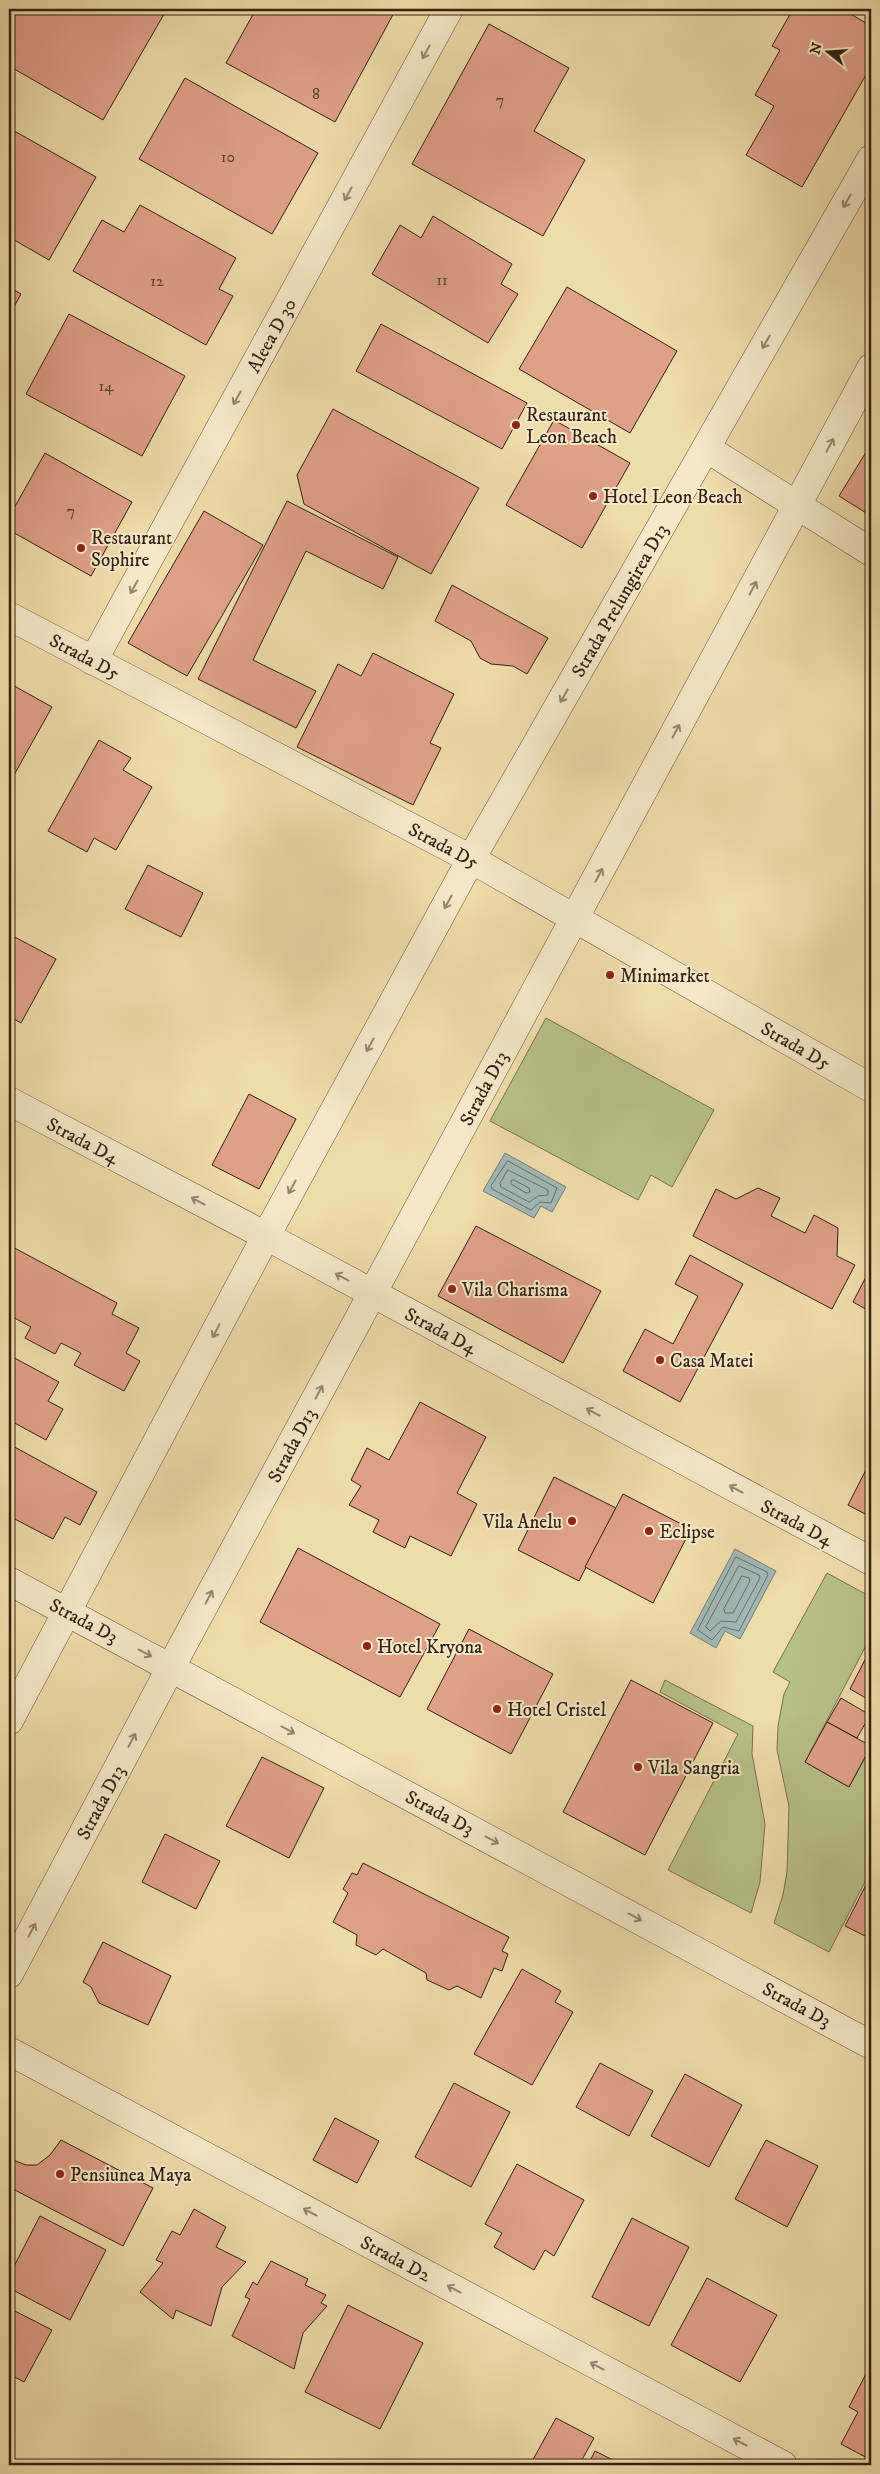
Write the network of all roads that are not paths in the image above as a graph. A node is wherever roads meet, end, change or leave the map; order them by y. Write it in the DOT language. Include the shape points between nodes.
graph roads {
  1 [pos="449,9"];
  2 [pos="871,159"];
  3 [pos="871,368"];
  4 [pos="706,448"];
  5 [pos="797,506"];
  6 [pos="871,552"];
  7 [pos="9,616"];
  8 [pos="93,661"];
  9 [pos="471,859"];
  10 [pos="576,918"];
  11 [pos="871,1088"];
  12 [pos="9,1101"];
  13 [pos="266,1236"];
  14 [pos="372,1293"];
  15 [pos="871,1561"];
  16 [pos="9,1581"];
  17 [pos="67,1612"];
  18 [pos="171,1667"];
  19 [pos="9,1721"];
  20 [pos="9,1974"];
  21 [pos="871,2044"];
  22 [pos="9,2051"];
  23 [pos="783,2465"];
  1 -- 8 [label="street, Aleea D 30, one-way"];
  2 -- 4 [label="street, Strada Prelungirea D13, one-way"];
  5 -- 3 [label="street, one-way"];
  4 -- 5 [label="street"];
  4 -- 9 [label="street, Strada Prelungirea D13, one-way"];
  5 -- 6 [label="street"];
  10 -- 5 [label="street, one-way"];
  7 -- 8 [label="street, Strada D5"];
  8 -- 9 [label="street, Strada D5"];
  9 -- 10 [label="street, Strada D5"];
  9 -- 13 [label="street, one-way"];
  10 -- 11 [label="street, Strada D5"];
  10 -- 14 [label="street, Strada D13"];
  13 -- 12 [label="street, Strada D4, one-way"];
  14 -- 13 [label="street, Strada D4, one-way"];
  13 -- 17 [label="street, one-way"];
  15 -- 14 [label="street, Strada D4, one-way"];
  18 -- 14 [label="street, Strada D13, one-way"];
  16 -- 17 [label="street, Strada D3"];
  17 -- 18 [label="street, Strada D3, one-way"];
  17 -- 19 [label="street"];
  20 -- 18 [label="street, Strada D13, one-way"];
  18 -- 21 [label="street, Strada D3, one-way"];
  23 -- 22 [label="street, Strada D2, one-way"];
}
